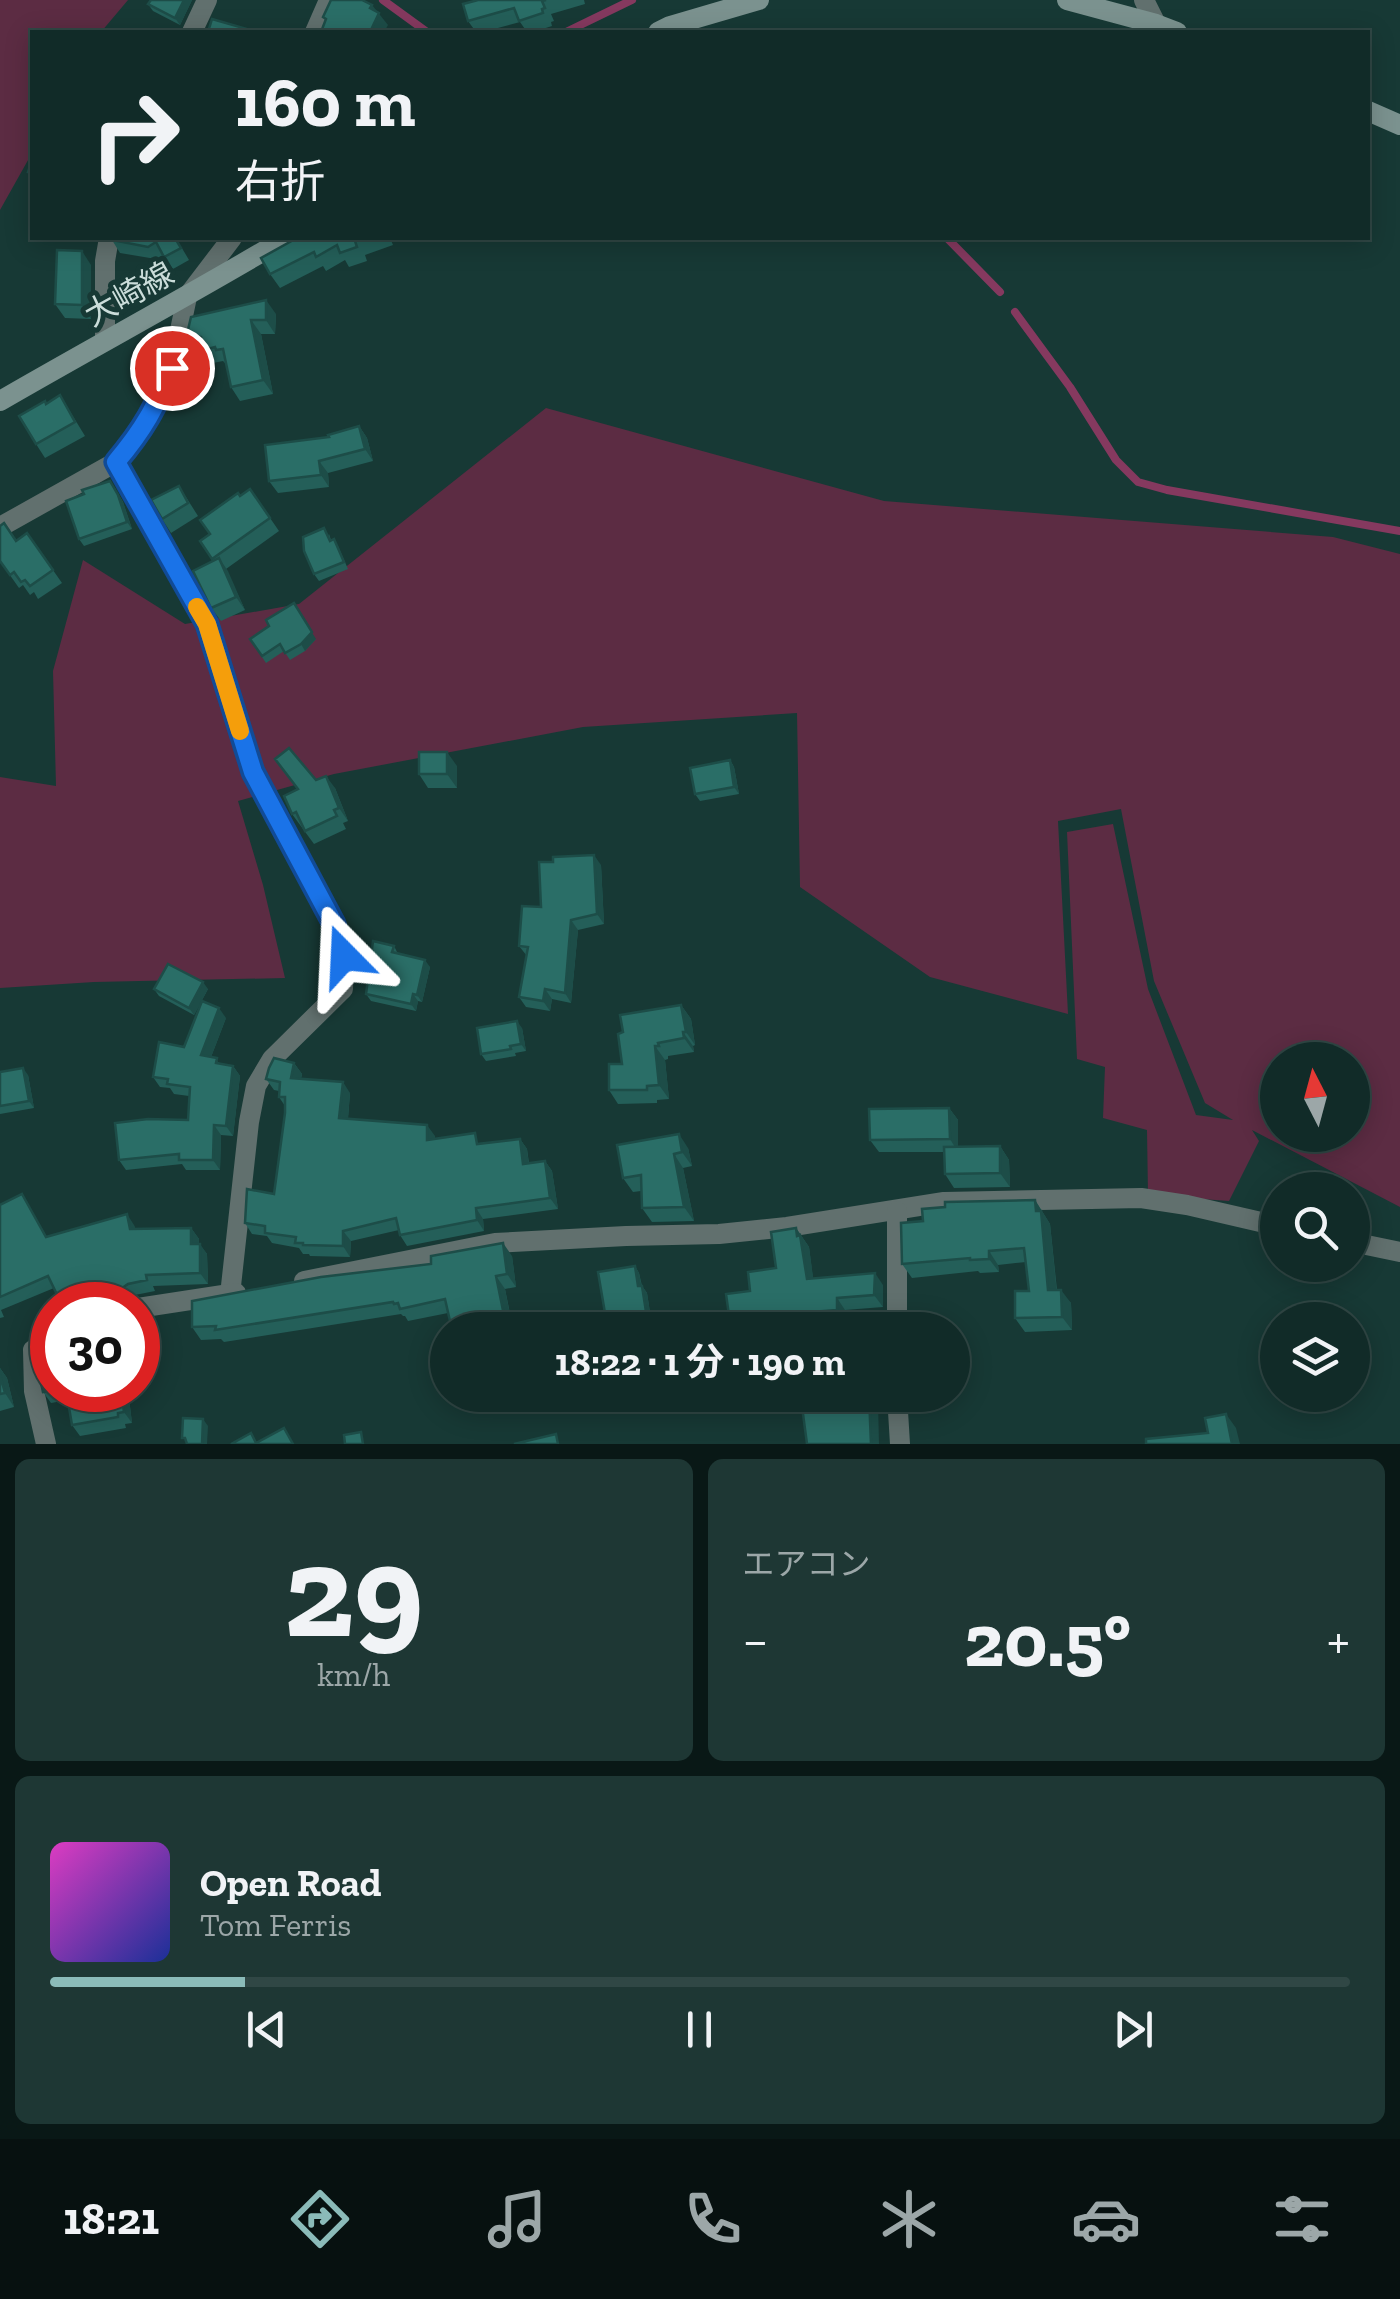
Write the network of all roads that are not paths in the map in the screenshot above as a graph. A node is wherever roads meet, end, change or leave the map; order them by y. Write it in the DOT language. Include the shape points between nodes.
graph roads {
  1 [pos="207,0"];
  2 [pos="329,0"];
  3 [pos="759,0"];
  4 [pos="1066,0"];
  5 [pos="1144,0"];
  6 [pos="1161,0"];
  7 [pos="1156,24"];
  8 [pos="193,30"];
  9 [pos="316,30"];
  10 [pos="662,30"];
  11 [pos="1172,30"];
  12 [pos="1370,112"];
  13 [pos="1400,125"];
  14 [pos="109,240"];
  15 [pos="230,240"];
  16 [pos="283,240"];
  17 [pos="187,297"];
  18 [pos="105,340"];
  19 [pos="0,401"];
  20 [pos="116,462"];
  21 [pos="0,527"];
  22 [pos="897,1211"];
  23 [pos="1260,1222"];
  24 [pos="1370,1246"];
  25 [pos="1400,1252"];
  26 [pos="287,1284"];
  27 [pos="160,1305"];
  28 [pos="897,1312"];
  29 [pos="39,1412"];
  30 [pos="898,1412"];
  31 [pos="46,1444"];
  32 [pos="900,1444"];
  1 -- 8 [label="street"];
  2 -- 9 [label="street"];
  3 -- 10 [label="street"];
  4 -- 7 [label="street"];
  5 -- 7 [label="street"];
  6 -- 7 [label="street"];
  7 -- 11 [label="street"];
  12 -- 13 [label="street"];
  14 -- 18 [label="street"];
  15 -- 17 [label="street"];
  16 -- 17 [label="street, 大崎線"];
  17 -- 18 [label="street, 大崎線"];
  17 -- 20 [label="street" via="172,368 141,432"];
  18 -- 19 [label="street, 大崎線"];
  20 -- 21 [label="street"];
  20 -- 27 [label="street" via="207,624 253,772 334,924 344,956 343,989 272,1058 256,1086 239,1293"];
  22 -- 23 [label="street" via="944,1202 1141,1198"];
  22 -- 26 [label="street" via="719,1234 495,1243"];
  22 -- 28 [label="street"];
  24 -- 25 [label="street"];
  29 -- 31 [label="street"];
  30 -- 32 [label="street"];
}
